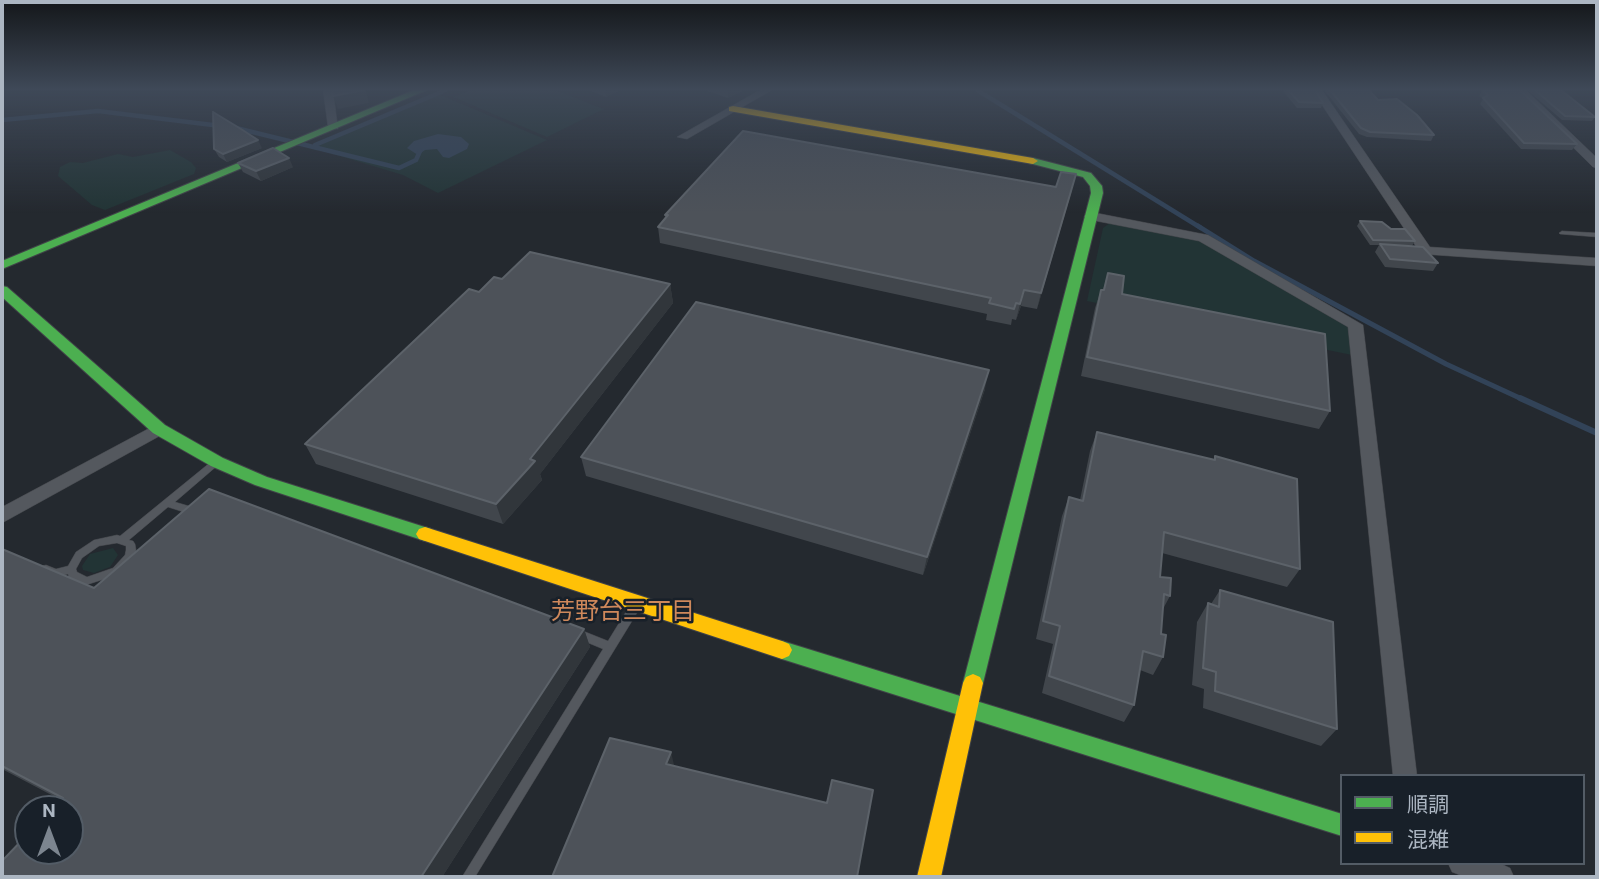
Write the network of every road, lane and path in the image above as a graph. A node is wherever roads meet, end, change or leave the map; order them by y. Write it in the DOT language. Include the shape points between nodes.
graph roads {
  1 [pos="324,131"];
  2 [pos="694,131"];
  3 [pos="856,131"];
  4 [pos="1343,131"];
  5 [pos="1563,131"];
  6 [pos="683,137"];
  7 [pos="1597,164"];
  8 [pos="1091,216"];
  9 [pos="1562,233"];
  10 [pos="1597,235"];
  11 [pos="1597,262"];
  12 [pos="2,265"];
  13 [pos="2,290"];
  14 [pos="159,429"];
  15 [pos="217,462"];
  16 [pos="167,503"];
  17 [pos="210,506"];
  18 [pos="2,516"];
  19 [pos="122,540"];
  20 [pos="37,564"];
  21 [pos="71,569"];
  22 [pos="637,602"];
  23 [pos="560,627"];
  24 [pos="611,647"];
  25 [pos="966,709"];
  26 [pos="1405,774"];
  27 [pos="1340,824"];
  28 [pos="1467,865"];
  29 [pos="468,877"];
  30 [pos="929,877"];
  31 [pos="1501,877"];
  1 -- 12 [label="street"];
  2 -- 6 [label="street"];
  3 -- 8 [label="street" via="1078,171 1096,186"];
  4 -- 11 [label="street" via="1419,251"];
  5 -- 7 [label="street"];
  8 -- 25 [label="street"];
  8 -- 26 [label="street" via="1203,237 1355,325"];
  9 -- 10 [label="lane"];
  13 -- 14 [label="street"];
  14 -- 15 [label="street"];
  14 -- 18 [label="street"];
  15 -- 16 [label="lane"];
  15 -- 22 [label="street" via="261,481"];
  16 -- 17 [label="lane" via="201,514"];
  16 -- 19 [label="lane"];
  19 -- 21 [label="lane" via="87,548"];
  19 -- 21 [label="lane" via="131,550 116,571 86,581"];
  20 -- 21 [label="lane" via="56,573"];
  22 -- 24 [label="lane"];
  22 -- 25 [label="street"];
  23 -- 24 [label="lane"];
  24 -- 29 [label="lane"];
  25 -- 27 [label="street"];
  25 -- 30 [label="street"];
  28 -- 31 [label="street"];
}
